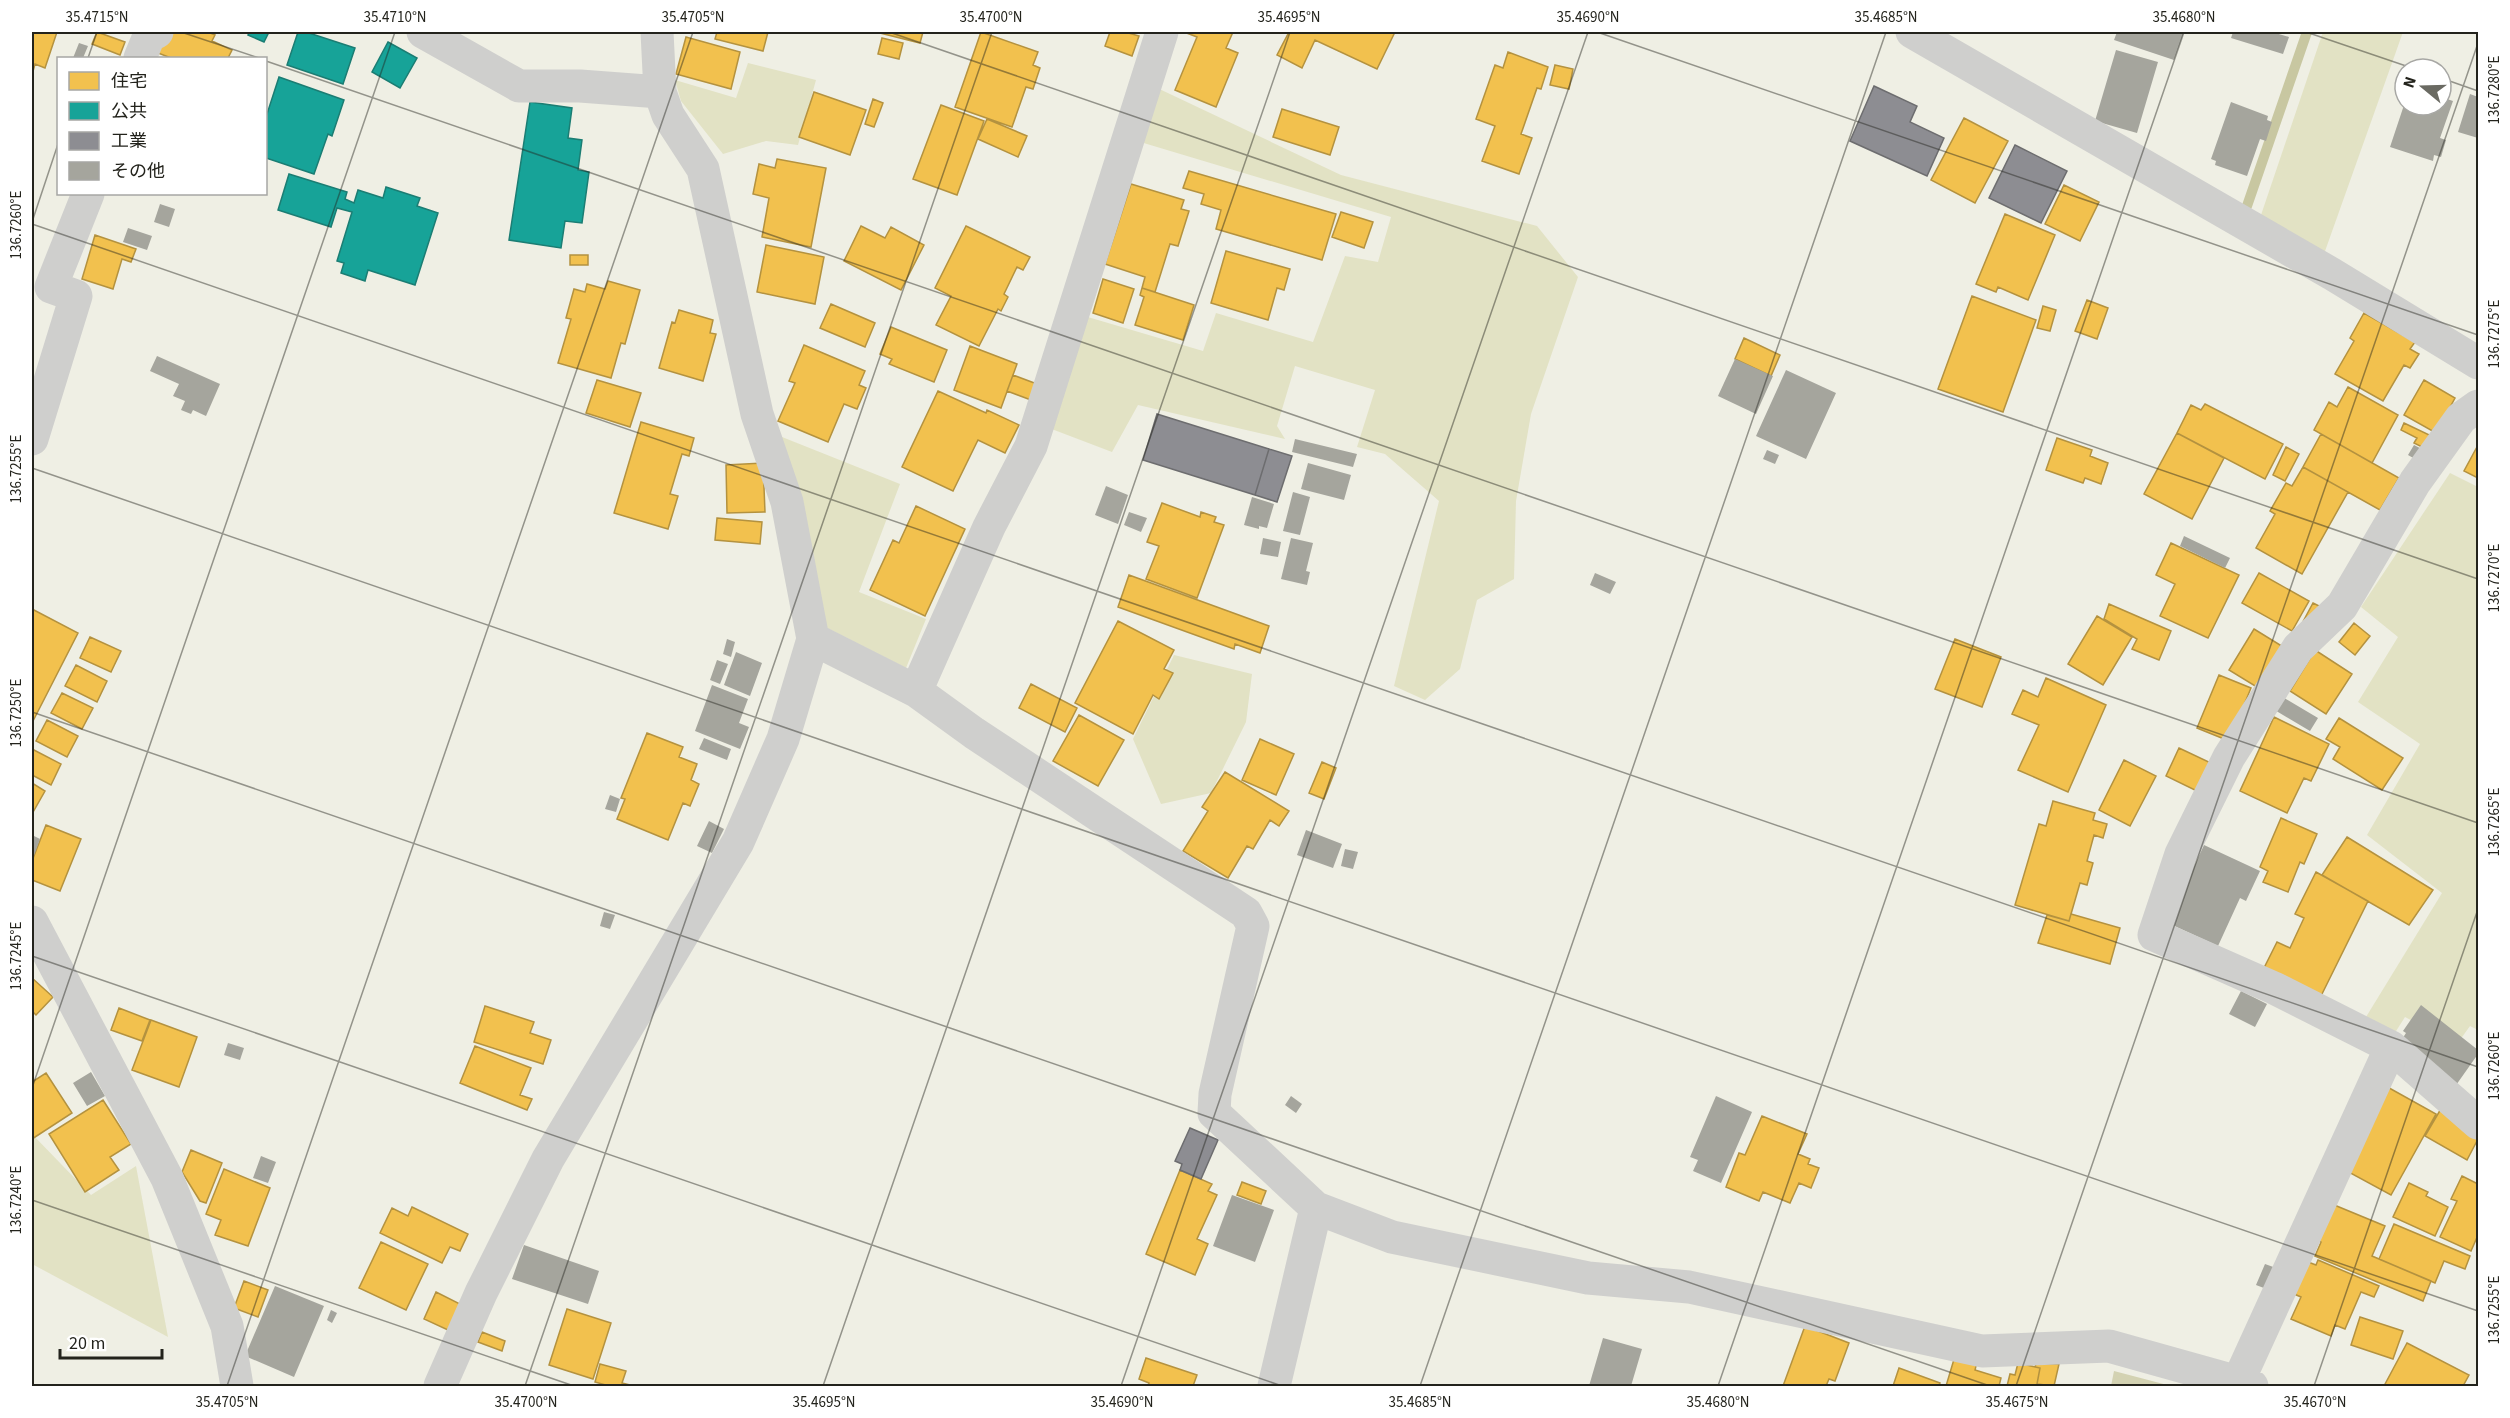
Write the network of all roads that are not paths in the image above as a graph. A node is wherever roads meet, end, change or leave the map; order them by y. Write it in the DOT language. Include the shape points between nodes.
graph roads {
  1 [pos="157,32"];
  2 [pos="423,32"];
  3 [pos="657,32"];
  4 [pos="1162,32"];
  5 [pos="1912,32"];
  6 [pos="1960,43"];
  7 [pos="140,57"];
  8 [pos="660,92"];
  9 [pos="87,195"];
  10 [pos="2478,363"];
  11 [pos="2478,406"];
  12 [pos="32,439"];
  13 [pos="813,639"];
  14 [pos="916,691"];
  15 [pos="32,922"];
  16 [pos="2391,1047"];
  17 [pos="2478,1123"];
  18 [pos="1317,1208"];
  19 [pos="2245,1384"];
  20 [pos="237,1386"];
  21 [pos="440,1386"];
  22 [pos="1274,1386"];
  1 -- 7 [label="street" via="149,36"];
  2 -- 8 [label="street" via="519,86"];
  3 -- 8 [label="street"];
  4 -- 14 [label="street" via="1031,446 984,537"];
  5 -- 6 [label="street"];
  6 -- 10 [label="street"];
  8 -- 13 [label="street" via="668,115 703,169 757,414 787,502"];
  9 -- 12 [label="street" via="51,287 76,296"];
  11 -- 16 [label="street" via="2461,418 2415,482 2342,606 2298,648 2229,757 2181,854 2154,935 2274,988"];
  13 -- 14 [label="street"];
  13 -- 21 [label="street" via="783,739 738,842 548,1159"];
  14 -- 18 [label="street" via="1246,913 1253,926 1214,1113"];
  15 -- 20 [label="street" via="167,1178 227,1326"];
  16 -- 17 [label="street"];
  16 -- 19 [label="street"];
  18 -- 19 [label="street" via="1392,1237 1588,1278 1689,1287 1982,1352 2109,1346"];
  18 -- 22 [label="street"];
}
